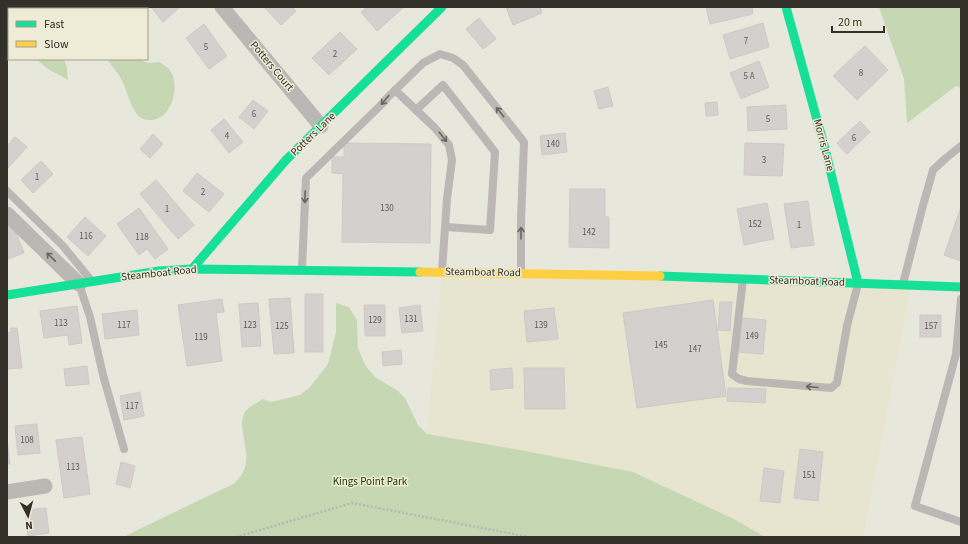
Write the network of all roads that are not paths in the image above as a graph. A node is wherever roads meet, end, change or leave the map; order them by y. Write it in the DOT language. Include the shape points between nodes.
graph roads {
  1 [pos="222,7"];
  2 [pos="442,7"];
  3 [pos="786,7"];
  4 [pos="395,90"];
  5 [pos="416,110"];
  6 [pos="321,126"];
  7 [pos="961,146"];
  8 [pos="7,191"];
  9 [pos="7,214"];
  10 [pos="446,227"];
  11 [pos="192,268"];
  12 [pos="302,270"];
  13 [pos="442,272"];
  14 [pos="521,272"];
  15 [pos="743,279"];
  16 [pos="86,283"];
  17 [pos="858,284"];
  18 [pos="903,285"];
  19 [pos="961,287"];
  20 [pos="7,295"];
  21 [pos="961,299"];
  22 [pos="124,449"];
  23 [pos="45,486"];
  24 [pos="7,492"];
  25 [pos="961,522"];
  1 -- 6 [label="street, Potters Court"];
  2 -- 6 [label="street, Potters Lane"];
  3 -- 17 [label="street, Morris Lane" via="825,149"];
  4 -- 5 [label="lane"];
  4 -- 12 [label="lane, one-way" via="306,178"];
  14 -- 4 [label="lane, one-way" via="524,142 463,65 452,58 440,54 423,64"];
  5 -- 10 [label="lane, one-way" via="436,128 449,146 452,160"];
  5 -- 10 [label="lane" via="443,85 495,152 490,230"];
  6 -- 11 [label="street, Potters Lane" via="286,160"];
  7 -- 18 [label="lane" via="933,170"];
  8 -- 16 [label="lane" via="63,246"];
  16 -- 9 [label="street, one-way"];
  10 -- 13 [label="lane"];
  11 -- 12 [label="street, Steamboat Road"];
  11 -- 16 [label="street, Steamboat Road"];
  12 -- 13 [label="street, Steamboat Road"];
  13 -- 14 [label="street, Steamboat Road"];
  14 -- 15 [label="street, Steamboat Road"];
  15 -- 17 [label="street, Steamboat Road"];
  17 -- 15 [label="lane, one-way" via="847,326 837,383 832,388 739,380 732,374"];
  16 -- 20 [label="street, Steamboat Road"];
  16 -- 22 [label="lane" via="90,317 103,375"];
  17 -- 18 [label="street, Steamboat Road"];
  18 -- 19 [label="street, Steamboat Road"];
  21 -- 25 [label="lane" via="956,354 915,506"];
  23 -- 24 [label="street"];
}
